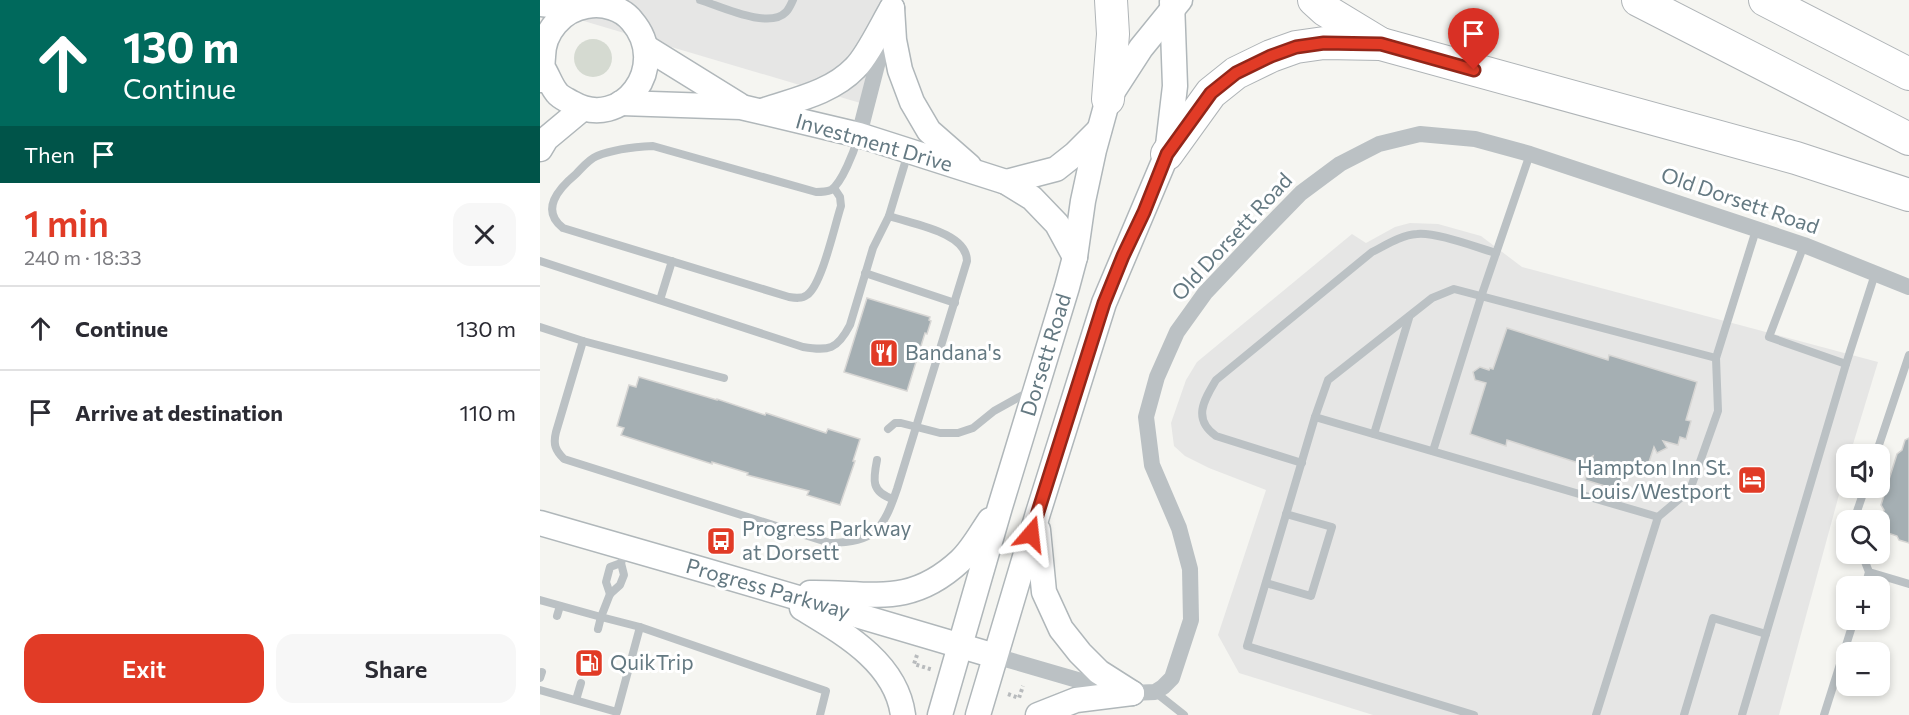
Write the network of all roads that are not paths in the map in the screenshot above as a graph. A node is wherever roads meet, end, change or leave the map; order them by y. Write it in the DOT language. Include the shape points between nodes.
graph roads {
  1 [pos="700,0"];
  2 [pos="793,0"];
  3 [pos="1111,0"];
  4 [pos="1314,0"];
  5 [pos="1638,0"];
  6 [pos="1765,0"];
  7 [pos="1175,3"];
  8 [pos="540,4"];
  9 [pos="892,4"];
  10 [pos="577,8"];
  11 [pos="1381,44"];
  12 [pos="647,48"];
  13 [pos="541,65"];
  14 [pos="1909,74"];
  15 [pos="1108,99"];
  16 [pos="621,103"];
  17 [pos="582,109"];
  18 [pos="752,109"];
  19 [pos="1099,130"];
  20 [pos="859,135"];
  21 [pos="1909,139"];
  22 [pos="540,149"];
  23 [pos="909,150"];
  24 [pos="1530,153"];
  25 [pos="1167,154"];
  26 [pos="976,172"];
  27 [pos="1006,182"];
  28 [pos="834,188"];
  29 [pos="1909,195"];
  30 [pos="889,216"];
  31 [pos="1756,230"];
  32 [pos="1804,245"];
  33 [pos="1496,253"];
  34 [pos="1075,256"];
  35 [pos="540,261"];
  36 [pos="672,261"];
  37 [pos="865,273"];
  38 [pos="1875,274"];
  39 [pos="1909,287"];
  40 [pos="1481,297"];
  41 [pos="660,300"];
  42 [pos="955,303"];
  43 [pos="1409,317"];
  44 [pos="540,327"];
  45 [pos="583,340"];
  46 [pos="1909,356"];
  47 [pos="1716,358"];
  48 [pos="1846,364"];
  49 [pos="724,378"];
  50 [pos="1036,387"];
  51 [pos="1315,417"];
  52 [pos="916,427"];
  53 [pos="888,429"];
  54 [pos="1374,434"];
  55 [pos="1879,444"];
  56 [pos="1433,451"];
  57 [pos="877,460"];
  58 [pos="1302,463"];
  59 [pos="893,499"];
  60 [pos="1000,507"];
  61 [pos="1038,513"];
  62 [pos="1286,514"];
  63 [pos="1658,517"];
  64 [pos="540,523"];
  65 [pos="624,555"];
  66 [pos="1866,564"];
  67 [pos="1869,572"];
  68 [pos="1868,576"];
  69 [pos="1266,582"];
  70 [pos="1909,584"];
  71 [pos="777,593"];
  72 [pos="610,594"];
  73 [pos="540,600"];
  74 [pos="560,606"];
  75 [pos="556,616"];
  76 [pos="601,617"];
  77 [pos="640,627"];
  78 [pos="598,629"];
  79 [pos="1851,630"];
  80 [pos="1766,634"];
  81 [pos="961,646"];
  82 [pos="995,656"];
  83 [pos="581,683"];
  84 [pos="540,690"];
  85 [pos="1143,692"];
  86 [pos="576,700"];
  87 [pos="616,713"];
  88 [pos="820,715"];
  89 [pos="903,715"];
  90 [pos="940,715"];
  91 [pos="978,715"];
  92 [pos="1038,715"];
  93 [pos="1184,715"];
  94 [pos="1474,715"];
  95 [pos="1596,715"];
  96 [pos="1684,715"];
  97 [pos="1742,715"];
  98 [pos="1824,715"];
  1 -- 2 [label="lane" via="760,19 773,19 785,13"];
  3 -- 15 [label="highway" via="1113,34"];
  4 -- 11 [label="highway"];
  5 -- 21 [label="highway"];
  6 -- 14 [label="highway"];
  7 -- 15 [label="main road, Dorsett Road"];
  7 -- 25 [label="main road, Dorsett Road" via="1175,86"];
  8 -- 10 [label="main road"];
  9 -- 18 [label="main road" via="856,67 835,83 817,93"];
  9 -- 20 [label="street"];
  9 -- 26 [label="main road" via="900,70 912,102 929,131"];
  10 -- 12 [label="main road" via="595,4 629,17 641,31"];
  10 -- 13 [label="main road" via="559,19 547,36"];
  11 -- 25 [label="highway" via="1324,43 1296,47 1236,73 1211,93"];
  11 -- 29 [label="highway" via="1796,158"];
  12 -- 16 [label="main road" via="646,70 637,89"];
  12 -- 18 [label="main road, Investment Drive"];
  13 -- 17 [label="main road" via="557,94"];
  15 -- 19 [label="main road, Dorsett Road"];
  16 -- 17 [label="main road" via="602,110"];
  16 -- 18 [label="main road, Investment Drive"];
  17 -- 22 [label="main road" via="546,139"];
  18 -- 20 [label="main road, Investment Drive"];
  19 -- 27 [label="main road" via="1056,169"];
  19 -- 34 [label="main road, Dorsett Road"];
  20 -- 23 [label="main road, Investment Drive"];
  20 -- 28 [label="lane" via="852,158"];
  23 -- 26 [label="main road, Investment Drive"];
  23 -- 30 [label="lane"];
  24 -- 31 [label="street, Old Dorsett Road"];
  24 -- 33 [label="lane"];
  24 -- 85 [label="street, Old Dorsett Road" via="1475,139 1420,134 1379,144 1340,164 1301,193 1205,293 1177,332 1157,377 1146,417 1152,465 1179,528 1190,569 1191,620 1172,678 1163,687"];
  25 -- 61 [label="main road, Dorsett Road" via="1104,303"];
  26 -- 27 [label="main road, Investment Drive"];
  27 -- 34 [label="main road, Investment Drive" via="1032,198 1057,224"];
  28 -- 36 [label="lane" via="841,206 819,280 809,294 789,297"];
  28 -- 36 [label="lane" via="816,192 653,146 634,147 595,156 562,185 549,204 549,214 563,228"];
  30 -- 37 [label="lane"];
  30 -- 42 [label="lane" via="950,236 963,246 967,261"];
  31 -- 32 [label="street, Old Dorsett Road"];
  31 -- 47 [label="lane"];
  32 -- 38 [label="street, Old Dorsett Road"];
  32 -- 48 [label="lane" via="1769,337"];
  33 -- 40 [label="lane"];
  33 -- 58 [label="lane" via="1428,234 1389,243 1372,252 1216,380 1203,406 1209,431"];
  34 -- 50 [label="main road, Dorsett Road"];
  35 -- 41 [label="lane"];
  36 -- 41 [label="lane"];
  37 -- 41 [label="lane" via="850,325 836,346 828,349 803,346"];
  37 -- 42 [label="lane"];
  38 -- 39 [label="street, Old Dorsett Road"];
  38 -- 48 [label="lane"];
  40 -- 43 [label="lane" via="1454,289 1432,298"];
  40 -- 47 [label="lane"];
  40 -- 56 [label="lane"];
  42 -- 52 [label="lane"];
  43 -- 51 [label="lane" via="1328,380"];
  43 -- 54 [label="lane"];
  44 -- 45 [label="lane"];
  45 -- 49 [label="lane"];
  45 -- 59 [label="lane" via="554,442 556,452 564,459 830,543 869,537 882,525"];
  46 -- 55 [label="lane"];
  47 -- 63 [label="lane" via="1718,411 1690,490"];
  48 -- 80 [label="lane"];
  50 -- 52 [label="lane" via="973,428 940,433"];
  50 -- 60 [label="main road, Dorsett Road"];
  51 -- 54 [label="lane"];
  51 -- 58 [label="lane"];
  52 -- 53 [label="lane" via="895,423"];
  52 -- 59 [label="lane"];
  54 -- 56 [label="lane"];
  56 -- 63 [label="lane"];
  57 -- 59 [label="lane" via="875,485 884,496"];
  58 -- 62 [label="lane"];
  60 -- 71 [label="main road" via="961,560 917,588 892,596"];
  60 -- 81 [label="main road, Dorsett Road"];
  61 -- 82 [label="main road, Dorsett Road"];
  61 -- 85 [label="main road" via="1044,592 1061,629 1099,672"];
  62 -- 69 [label="lane"];
  62 -- 69 [label="lane" via="1332,527 1311,596"];
  63 -- 95 [label="lane"];
  64 -- 65 [label="main road, Progress Parkway"];
  65 -- 71 [label="main road, Progress Parkway"];
  65 -- 72 [label="lane" via="624,575"];
  65 -- 72 [label="lane" via="610,567 606,582"];
  66 -- 67 [label="lane"];
  67 -- 68 [label="lane"];
  67 -- 70 [label="lane"];
  69 -- 94 [label="lane" via="1247,646"];
  71 -- 81 [label="main road, Progress Parkway"];
  71 -- 89 [label="main road" via="845,634 871,656 889,677"];
  72 -- 76 [label="lane"];
  73 -- 74 [label="lane"];
  74 -- 75 [label="lane"];
  74 -- 76 [label="lane"];
  76 -- 77 [label="lane"];
  76 -- 78 [label="lane"];
  77 -- 87 [label="lane"];
  77 -- 88 [label="lane" via="826,691"];
  79 -- 98 [label="lane"];
  80 -- 96 [label="lane" via="1713,618"];
  80 -- 97 [label="lane"];
  81 -- 82 [label="main road, Progress Parkway"];
  81 -- 90 [label="main road, Dorsett Road"];
  82 -- 85 [label="street" via="1081,681"];
  82 -- 91 [label="main road, Dorsett Road"];
  83 -- 86 [label="lane"];
  84 -- 86 [label="lane"];
  85 -- 92 [label="main road" via="1076,700"];
  85 -- 93 [label="lane"];
  86 -- 87 [label="lane"];
}
